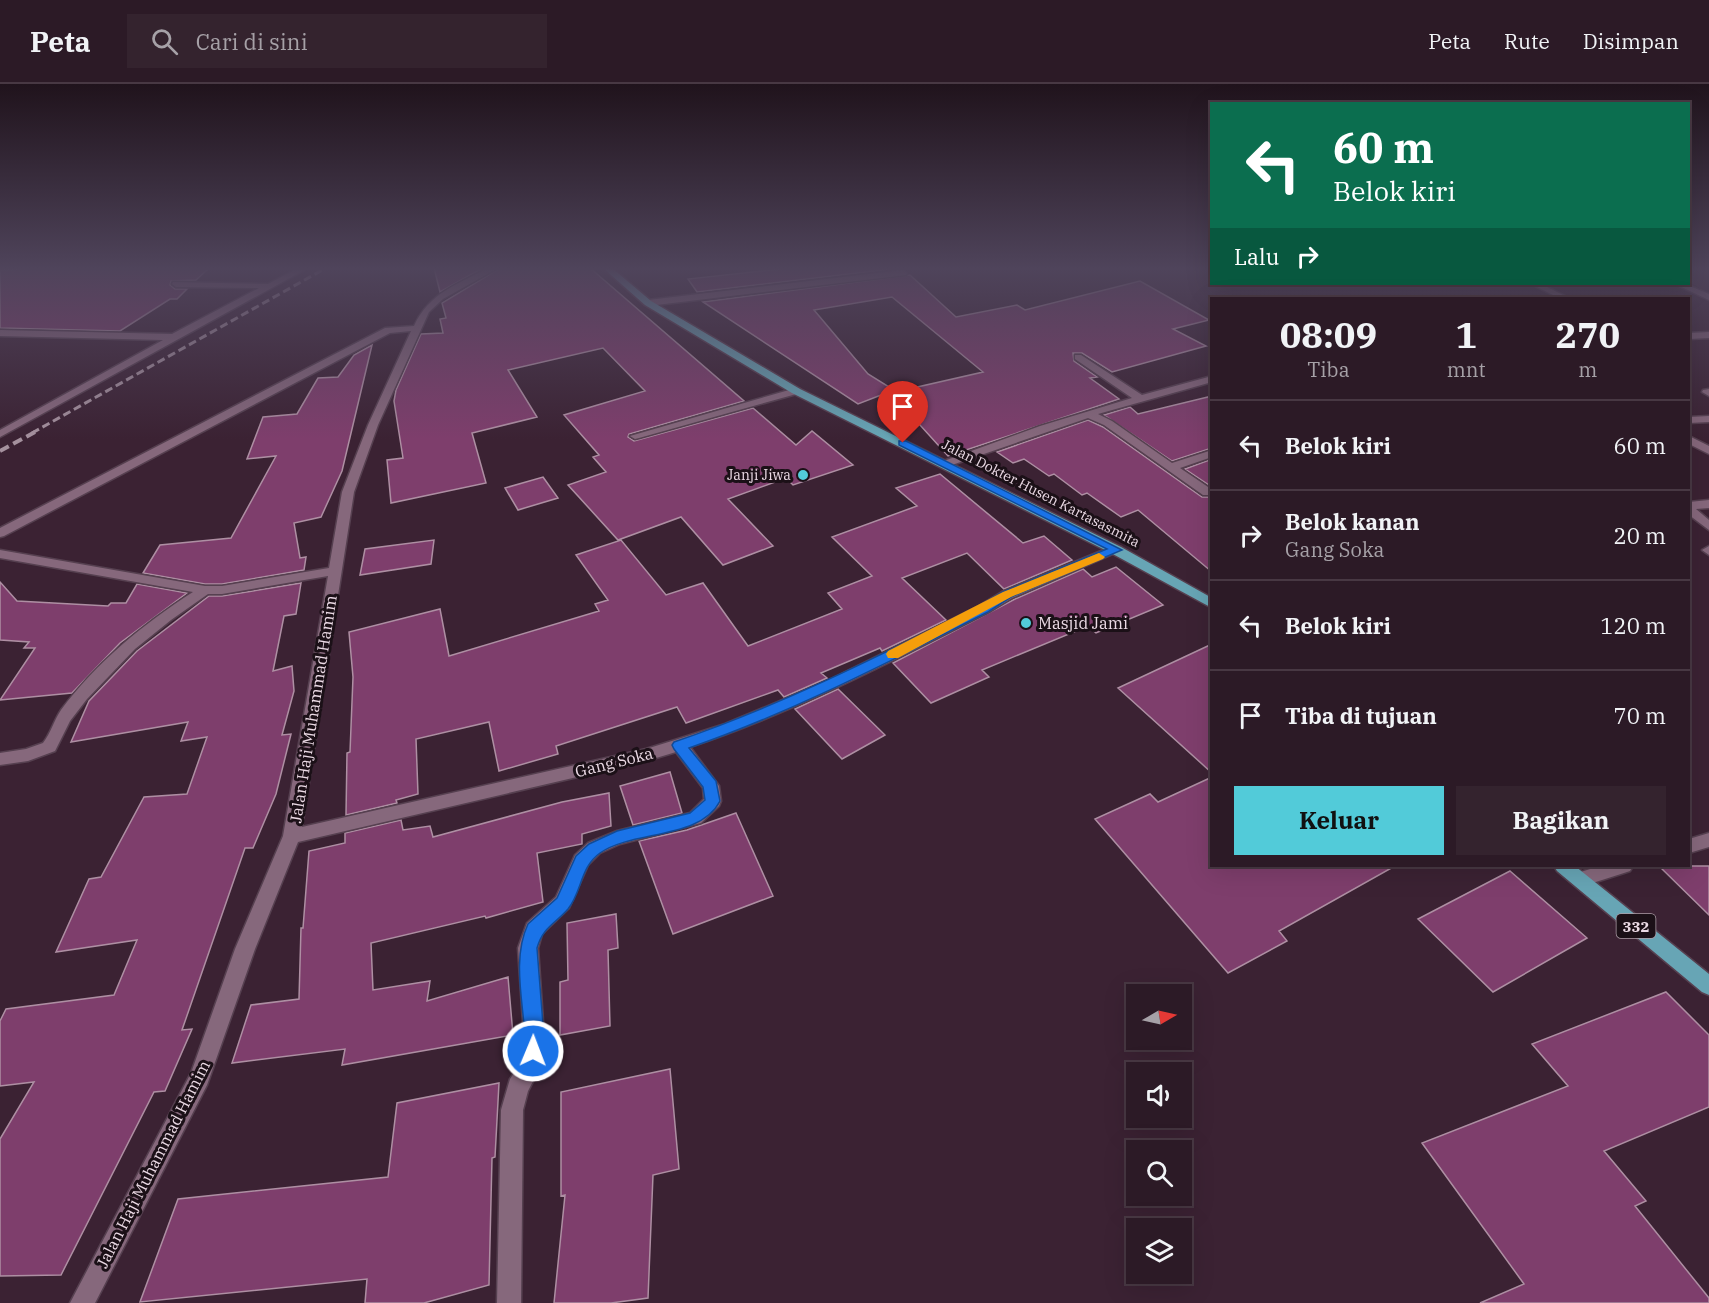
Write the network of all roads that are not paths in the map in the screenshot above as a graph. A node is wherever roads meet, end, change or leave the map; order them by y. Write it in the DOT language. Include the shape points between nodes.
graph roads {
  1 [pos="197,325"];
  2 [pos="419,325"];
  3 [pos="685,325"];
  4 [pos="418,328"];
  5 [pos="0,333"];
  6 [pos="1690,336"];
  7 [pos="1709,336"];
  8 [pos="174,337"];
  9 [pos="1078,357"];
  10 [pos="1210,380"];
  11 [pos="796,391"];
  12 [pos="1139,398"];
  13 [pos="1089,414"];
  14 [pos="1709,419"];
  15 [pos="1690,420"];
  16 [pos="0,434"];
  17 [pos="635,436"];
  18 [pos="1690,441"];
  19 [pos="1709,451"];
  20 [pos="1210,454"];
  21 [pos="945,464"];
  22 [pos="1171,467"];
  23 [pos="1207,492"];
  24 [pos="1709,504"];
  25 [pos="1690,508"];
  26 [pos="1690,509"];
  27 [pos="1709,526"];
  28 [pos="0,533"];
  29 [pos="1116,550"];
  30 [pos="0,554"];
  31 [pos="334,571"];
  32 [pos="205,590"];
  33 [pos="1210,603"];
  34 [pos="679,745"];
  35 [pos="0,759"];
  36 [pos="292,836"];
  37 [pos="1709,840"];
  38 [pos="1690,846"];
  39 [pos="1564,867"];
  40 [pos="1621,867"];
  41 [pos="1580,879"];
  42 [pos="1709,986"];
  43 [pos="82,1303"];
  44 [pos="509,1303"];
  1 -- 8 [label="street"];
  2 -- 4 [label="street, Jalan Haji Muhammad Hamim"];
  3 -- 11 [label="main road, Jalan Dokter Husen Kartasasmita"];
  4 -- 28 [label="street" via="388,330"];
  4 -- 31 [label="street, Jalan Haji Muhammad Hamim" via="373,425 348,492"];
  5 -- 8 [label="street"];
  6 -- 7 [label="street"];
  8 -- 16 [label="street"];
  9 -- 12 [label="street"];
  10 -- 12 [label="street"];
  11 -- 17 [label="street"];
  11 -- 21 [label="main road, Jalan Dokter Husen Kartasasmita"];
  12 -- 13 [label="street"];
  13 -- 21 [label="street" via="1019,435"];
  13 -- 22 [label="street"];
  14 -- 15 [label="street"];
  18 -- 19 [label="street"];
  20 -- 22 [label="street"];
  21 -- 29 [label="main road, Jalan Dokter Husen Kartasasmita"];
  22 -- 23 [label="street"];
  24 -- 25 [label="street"];
  26 -- 27 [label="street"];
  29 -- 33 [label="main road, Jalan Dokter Husen Kartasasmita"];
  29 -- 34 [label="street, Gang Soka" via="1007,595 828,687"];
  30 -- 32 [label="street"];
  31 -- 32 [label="street"];
  31 -- 36 [label="street, Jalan Haji Muhammad Hamim"];
  32 -- 35 [label="street" via="164,616 119,653 64,716 49,747"];
  34 -- 36 [label="street, Gang Soka"];
  34 -- 44 [label="street" via="711,786 713,801 695,818 617,838 594,848 581,860 563,902 534,929 528,948 534,1037 531,1064 518,1087 512,1110"];
  36 -- 43 [label="street, Jalan Haji Muhammad Hamim" via="245,949 200,1078"];
  37 -- 38 [label="street"];
  39 -- 41 [label="main road, 332"];
  40 -- 41 [label="street"];
  41 -- 42 [label="main road, 332"];
}
